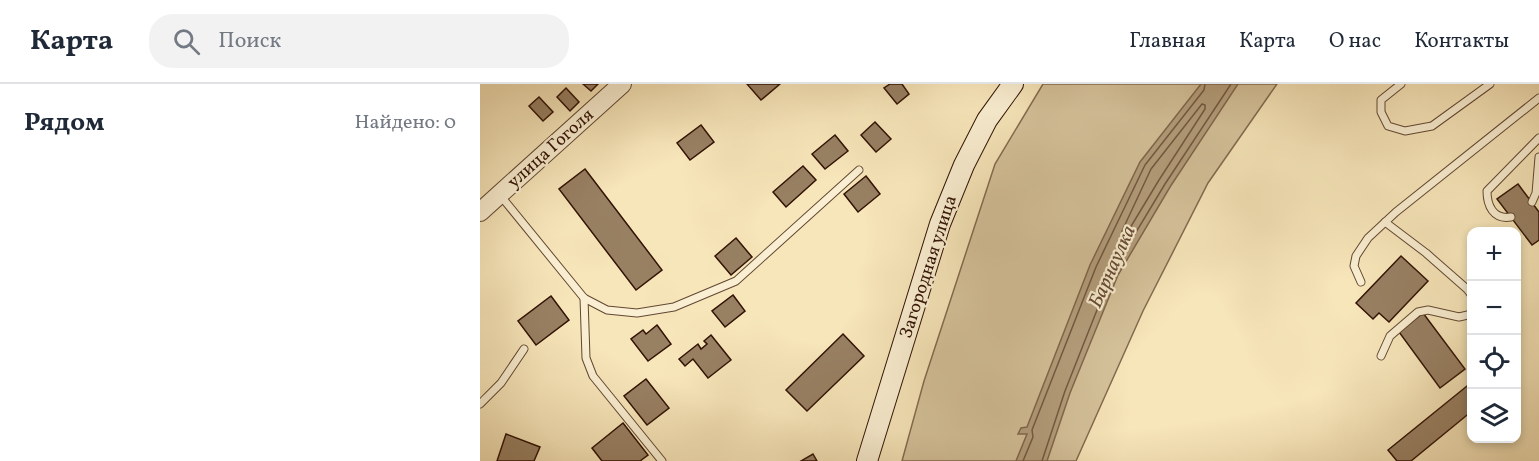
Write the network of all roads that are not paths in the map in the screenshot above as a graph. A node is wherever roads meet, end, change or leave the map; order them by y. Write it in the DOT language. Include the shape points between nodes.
graph roads {
  1 [pos="622,84"];
  2 [pos="1013,84"];
  3 [pos="1401,84"];
  4 [pos="1490,84"];
  5 [pos="1539,98"];
  6 [pos="1539,138"];
  7 [pos="1539,158"];
  8 [pos="859,170"];
  9 [pos="500,195"];
  10 [pos="1532,202"];
  11 [pos="480,212"];
  12 [pos="1511,217"];
  13 [pos="1385,222"];
  14 [pos="1361,282"];
  15 [pos="1467,290"];
  16 [pos="584,298"];
  17 [pos="1467,315"];
  18 [pos="524,349"];
  19 [pos="1381,356"];
  20 [pos="480,404"];
  21 [pos="662,461"];
  22 [pos="867,461"];
  1 -- 9 [label="street, улица Гоголя"];
  2 -- 22 [label="main road, Загородная улица" via="987,120 944,214"];
  3 -- 4 [label="lane" via="1381,100 1381,111 1388,126 1405,131 1432,126"];
  5 -- 13 [label="lane"];
  6 -- 12 [label="lane" via="1487,190 1487,203 1495,214"];
  7 -- 10 [label="lane"];
  8 -- 16 [label="lane" via="736,281 674,307 637,313 607,310"];
  9 -- 11 [label="street, улица Гоголя"];
  9 -- 16 [label="lane"];
  13 -- 14 [label="lane" via="1356,256 1354,266"];
  13 -- 15 [label="lane"];
  16 -- 21 [label="lane" via="586,358 593,376"];
  17 -- 19 [label="lane" via="1418,312 1390,336"];
  18 -- 20 [label="lane" via="501,383"];
}
